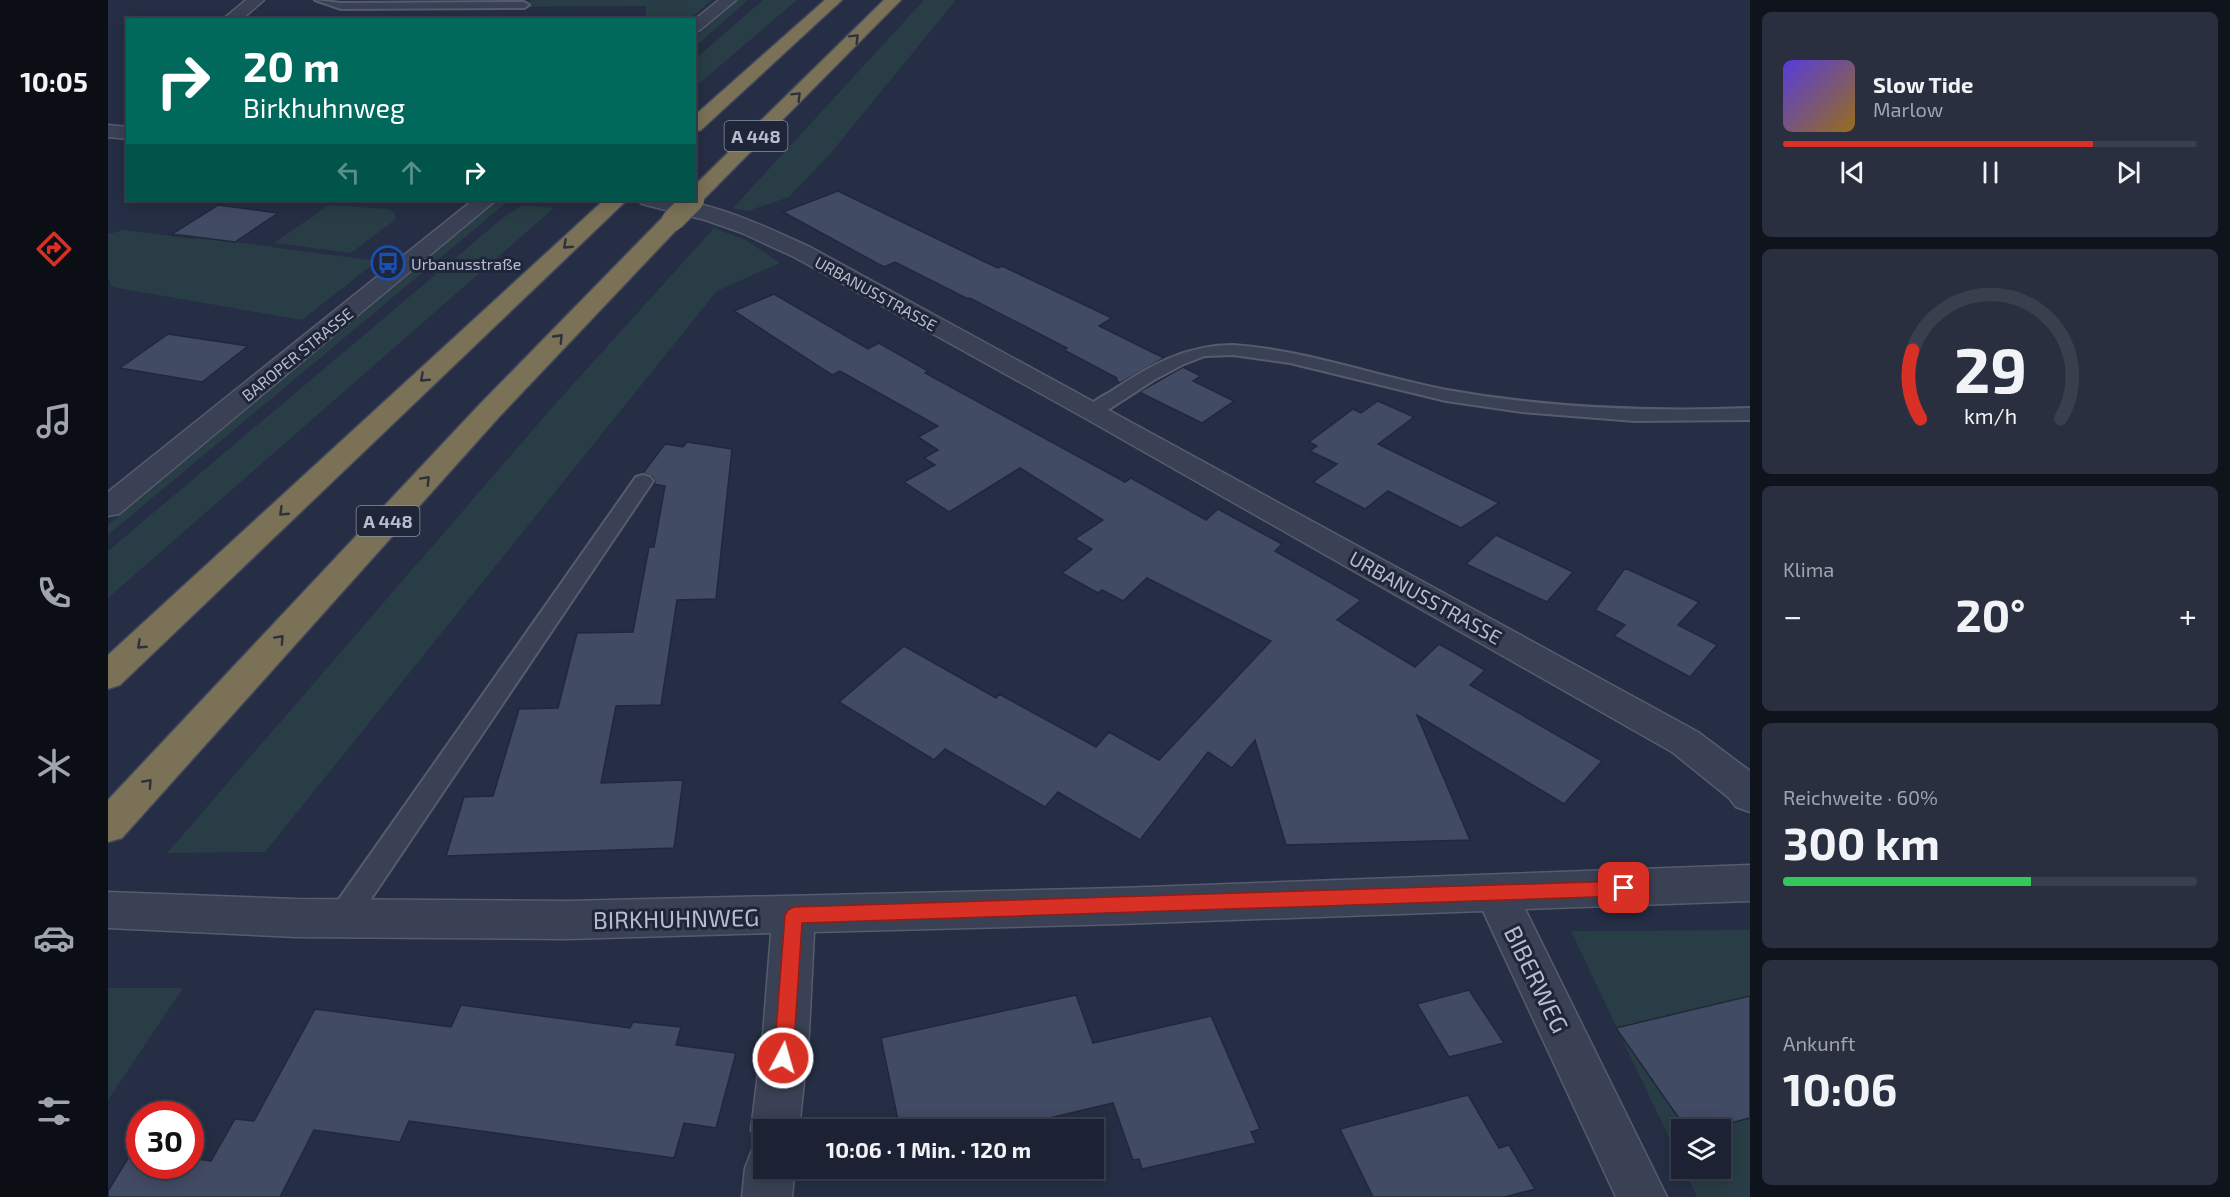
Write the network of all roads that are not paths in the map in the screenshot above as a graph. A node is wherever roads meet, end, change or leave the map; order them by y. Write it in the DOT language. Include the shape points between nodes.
graph roads {
  1 [pos="256,0"];
  2 [pos="320,0"];
  3 [pos="728,0"];
  4 [pos="834,0"];
  5 [pos="893,0"];
  6 [pos="524,5"];
  7 [pos="233,18"];
  8 [pos="696,25"];
  9 [pos="696,124"];
  10 [pos="108,131"];
  11 [pos="126,134"];
  12 [pos="696,197"];
  13 [pos="484,201"];
  14 [pos="653,201"];
  15 [pos="613,202"];
  16 [pos="689,204"];
  17 [pos="1093,411"];
  18 [pos="1750,414"];
  19 [pos="643,481"];
  20 [pos="108,507"];
  21 [pos="108,676"];
  22 [pos="1750,796"];
  23 [pos="108,826"];
  24 [pos="1750,883"];
  25 [pos="1496,893"];
  26 [pos="108,910"];
  27 [pos="794,915"];
  28 [pos="342,918"];
  29 [pos="776,1119"];
  30 [pos="769,1179"];
  31 [pos="767,1197"];
  32 [pos="1642,1197"];
  1 -- 7 [label="street"];
  2 -- 6 [label="lane" via="341,6"];
  3 -- 8 [label="street"];
  4 -- 9 [label="highway, A 448"];
  12 -- 5 [label="highway, A 448, one-way"];
  10 -- 11 [label="street"];
  13 -- 20 [label="street, BAROPER STRASSE"];
  14 -- 17 [label="street, URBANUSSTRASSE" via="750,228 802,252"];
  15 -- 21 [label="highway, one-way"];
  23 -- 16 [label="highway, A 448, one-way" via="490,410"];
  17 -- 18 [label="lane" via="1183,357 1227,350 1271,354 1444,394 1536,409 1638,416"];
  17 -- 22 [label="street, URBANUSSTRASSE" via="1685,742"];
  19 -- 28 [label="lane"];
  24 -- 25 [label="street, BIBERWEG"];
  25 -- 27 [label="street, BIRKHUHNWEG"];
  25 -- 32 [label="street, BIBERWEG"];
  26 -- 28 [label="street, BIRKHUHNWEG"];
  27 -- 28 [label="street, BIRKHUHNWEG" via="567,920"];
  27 -- 29 [label="street"];
  30 -- 31 [label="street"];
}
